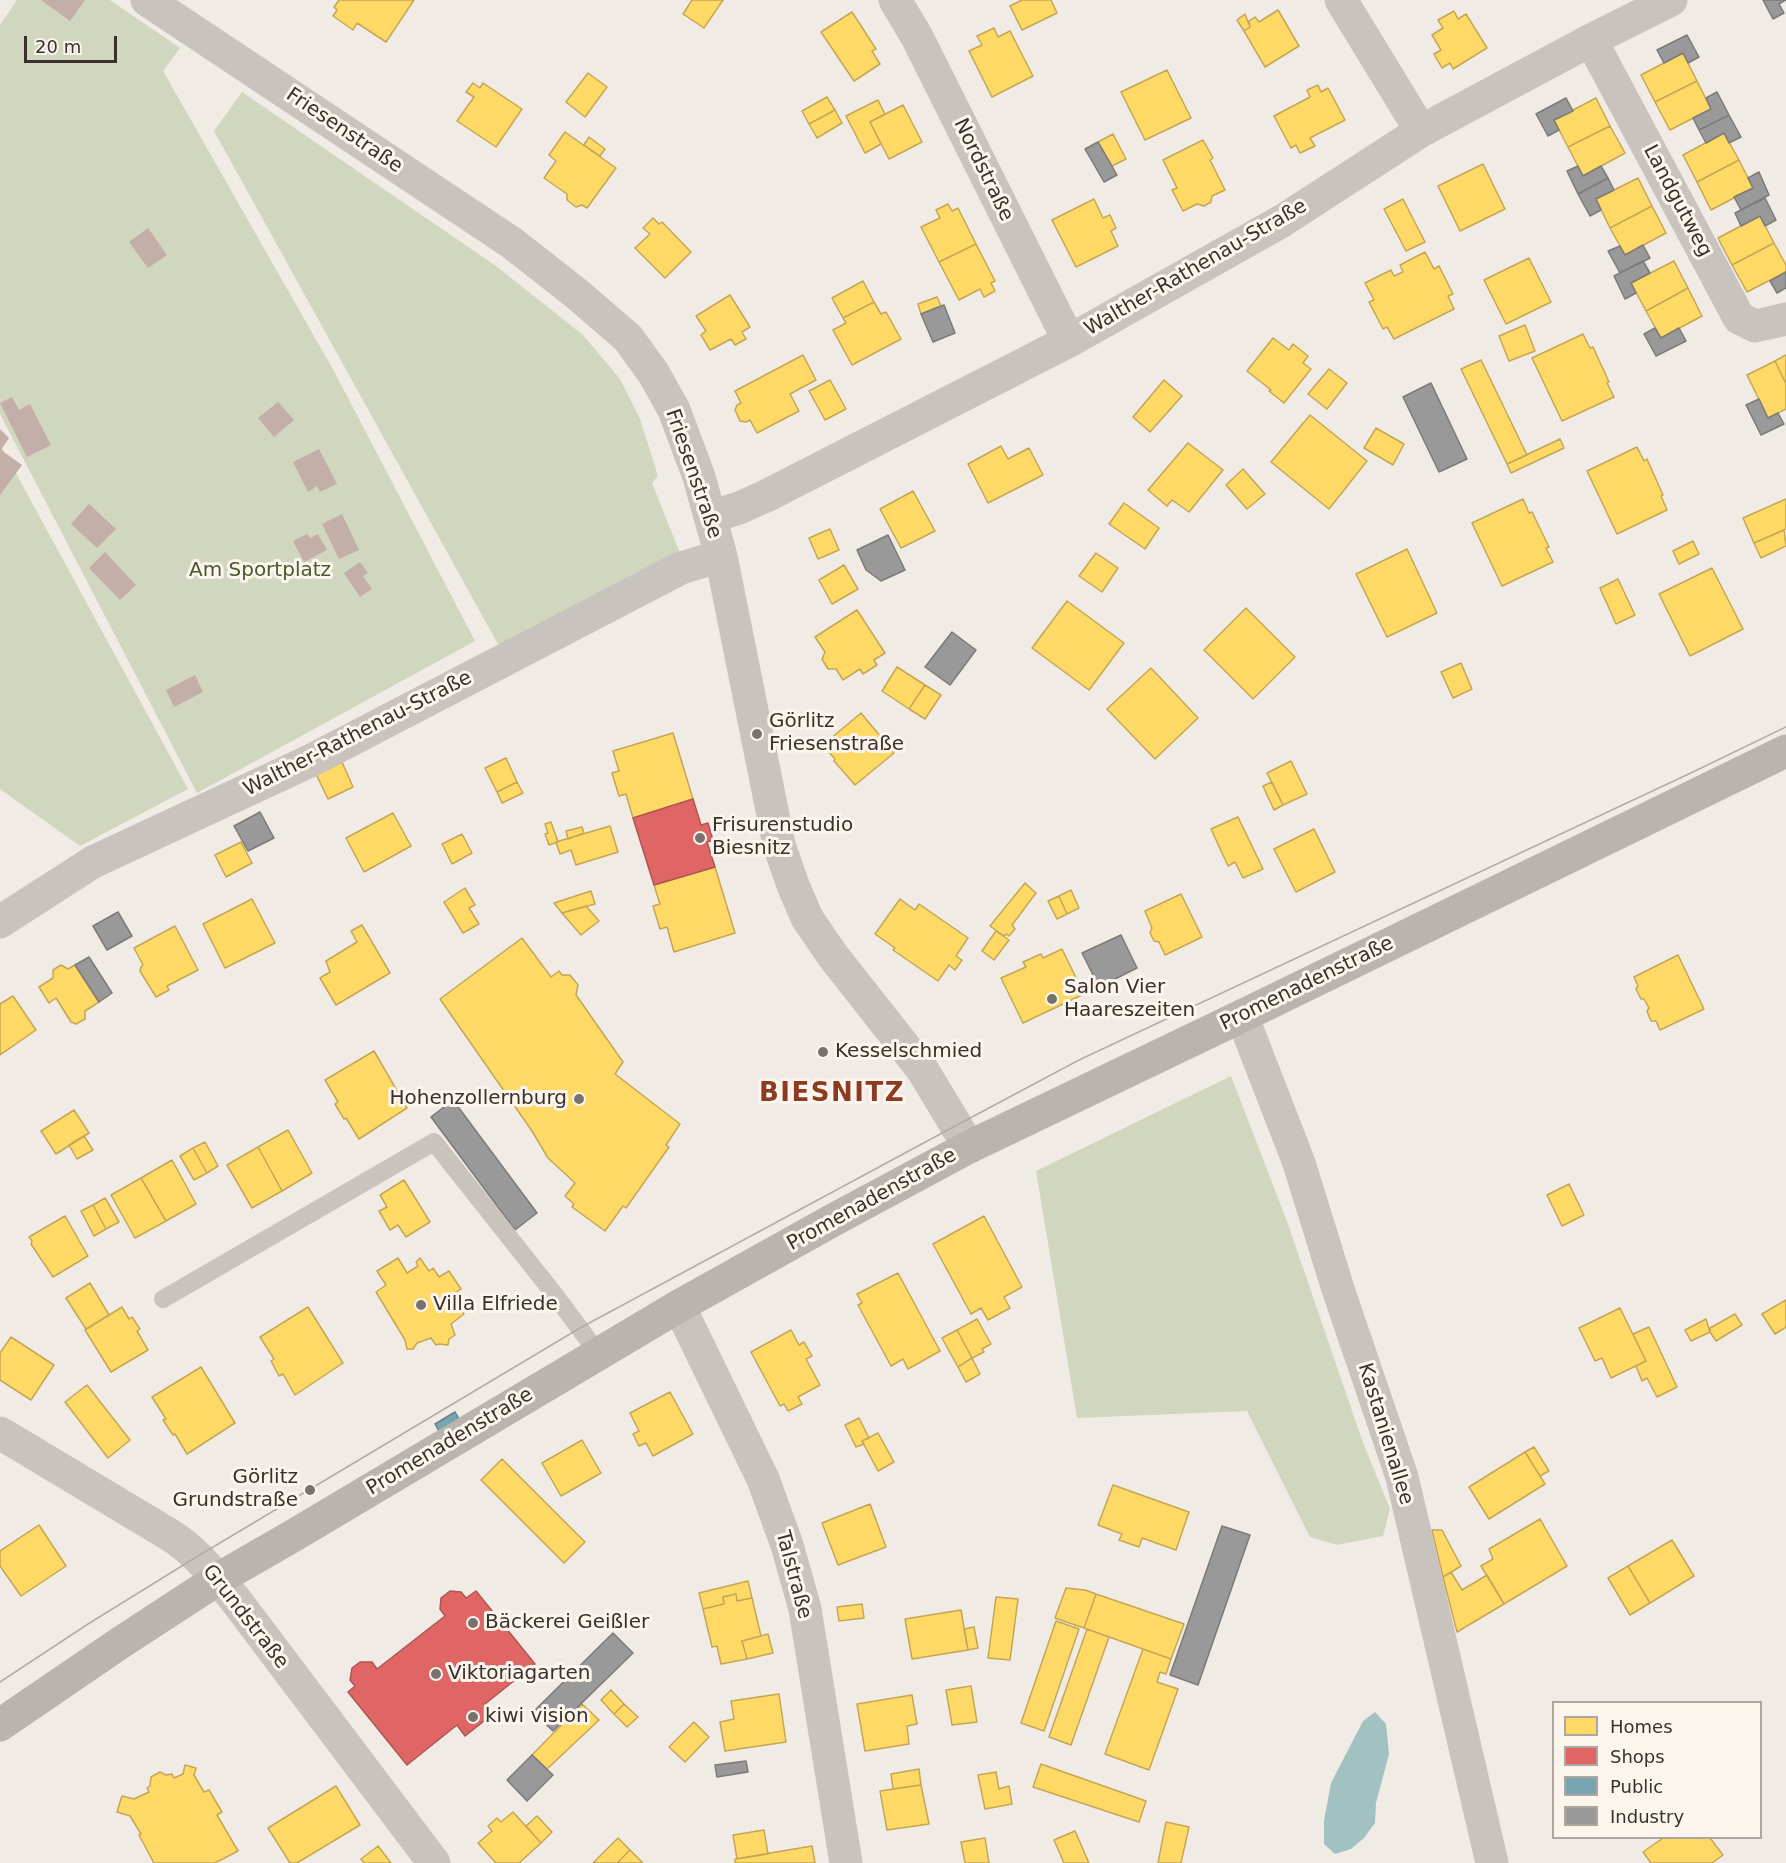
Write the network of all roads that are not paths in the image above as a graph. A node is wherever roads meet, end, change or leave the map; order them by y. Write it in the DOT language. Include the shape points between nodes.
graph roads {
  1 [pos="147,0"];
  2 [pos="895,0"];
  3 [pos="1341,0"];
  4 [pos="1671,0"];
  5 [pos="1592,40"];
  6 [pos="1421,131"];
  7 [pos="1786,319"];
  8 [pos="1069,341"];
  9 [pos="711,517"];
  10 [pos="721,556"];
  11 [pos="1786,752"];
  12 [pos="0,922"];
  13 [pos="1242,1016"];
  14 [pos="969,1147"];
  15 [pos="163,1299"];
  16 [pos="679,1306"];
  17 [pos="598,1353"];
  18 [pos="0,1433"];
  19 [pos="218,1579"];
  20 [pos="0,1725"];
  21 [pos="434,1863"];
  22 [pos="846,1863"];
  23 [pos="1492,1863"];
  1 -- 9 [label="street, Friesenstraße" via="512,243 628,338 674,410"];
  2 -- 8 [label="street, Nordstraße"];
  3 -- 6 [label="street"];
  4 -- 5 [label="street, Walther-Rathenau-Straße"];
  5 -- 6 [label="street, Walther-Rathenau-Straße"];
  5 -- 7 [label="street, Landgutweg" via="1739,318 1755,326"];
  6 -- 8 [label="street, Walther-Rathenau-Straße" via="1282,221"];
  8 -- 9 [label="street, Walther-Rathenau-Straße" via="766,496"];
  9 -- 10 [label="street, Friesenstraße"];
  10 -- 12 [label="street, Walther-Rathenau-Straße" via="681,568 312,760 93,862"];
  10 -- 14 [label="street, Friesenstraße" via="769,800 793,885 807,918 922,1069"];
  11 -- 13 [label="main road, Promenadenstraße"];
  13 -- 14 [label="main road, Promenadenstraße"];
  13 -- 23 [label="street, Kastanienallee" via="1299,1163 1402,1477"];
  14 -- 16 [label="main road, Promenadenstraße"];
  15 -- 17 [label="lane" via="434,1142"];
  16 -- 17 [label="main road, Promenadenstraße"];
  16 -- 22 [label="street, Talstraße" via="763,1479 787,1545 804,1609"];
  17 -- 19 [label="main road, Promenadenstraße"];
  18 -- 19 [label="street, Grundstraße" via="188,1546"];
  19 -- 20 [label="main road, Promenadenstraße"];
  19 -- 21 [label="street, Grundstraße"];
}
